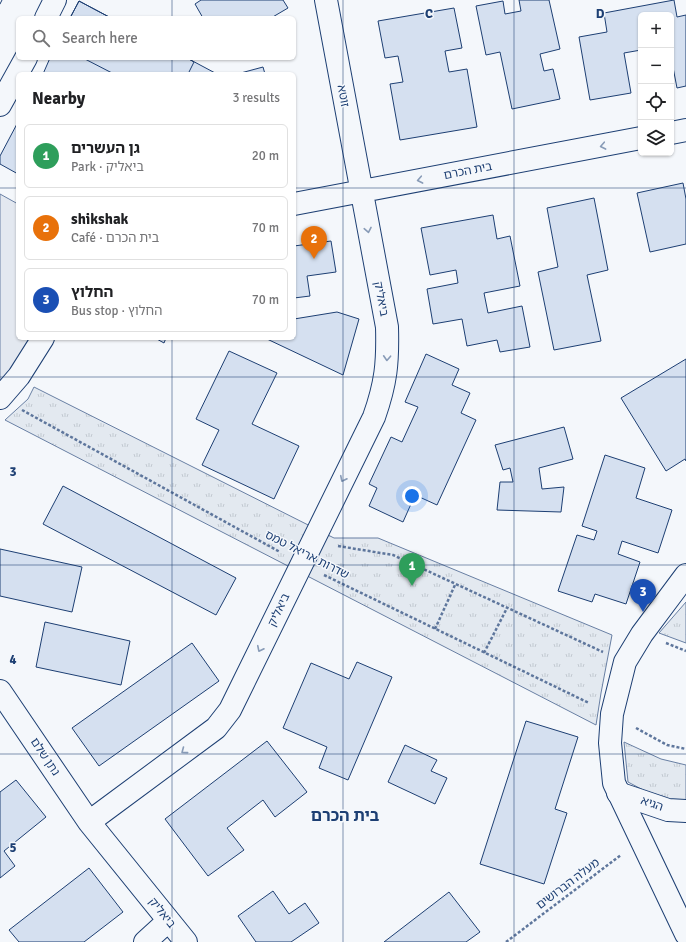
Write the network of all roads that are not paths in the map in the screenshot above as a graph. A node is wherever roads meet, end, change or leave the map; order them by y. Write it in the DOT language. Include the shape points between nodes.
graph roads {
  1 [pos="55,0"];
  2 [pos="326,0"];
  3 [pos="47,16"];
  4 [pos="25,60"];
  5 [pos="18,72"];
  6 [pos="16,76"];
  7 [pos="0,105"];
  8 [pos="686,130"];
  9 [pos="674,132"];
  10 [pos="638,139"];
  11 [pos="361,191"];
  12 [pos="296,204"];
  13 [pos="43,340"];
  14 [pos="0,398"];
  15 [pos="686,575"];
  16 [pos="0,691"];
  17 [pos="618,793"];
  18 [pos="686,811"];
  19 [pos="89,822"];
  20 [pos="168,921"];
  21 [pos="686,934"];
  22 [pos="145,942"];
  23 [pos="186,942"];
  1 -- 3 [label="street"];
  2 -- 11 [label="street, זוטא"];
  4 -- 5 [label="street"];
  6 -- 7 [label="street"];
  8 -- 9 [label="street"];
  10 -- 11 [label="street, בית הכרם, one-way"];
  11 -- 12 [label="street, בית הכרם"];
  11 -- 19 [label="street, ביאליק, one-way" via="387,327 386,377 374,417 230,710 216,728"];
  13 -- 14 [label="street" via="19,376"];
  15 -- 17 [label="street" via="642,634 625,662 612,714 610,743 614,783"];
  16 -- 19 [label="street, נתן שלם"];
  17 -- 18 [label="street, הגיא" via="668,810"];
  17 -- 21 [label="street"];
  19 -- 20 [label="street, ביאליק"];
  20 -- 22 [label="street"];
  20 -- 23 [label="street, ביאליק"];
}
